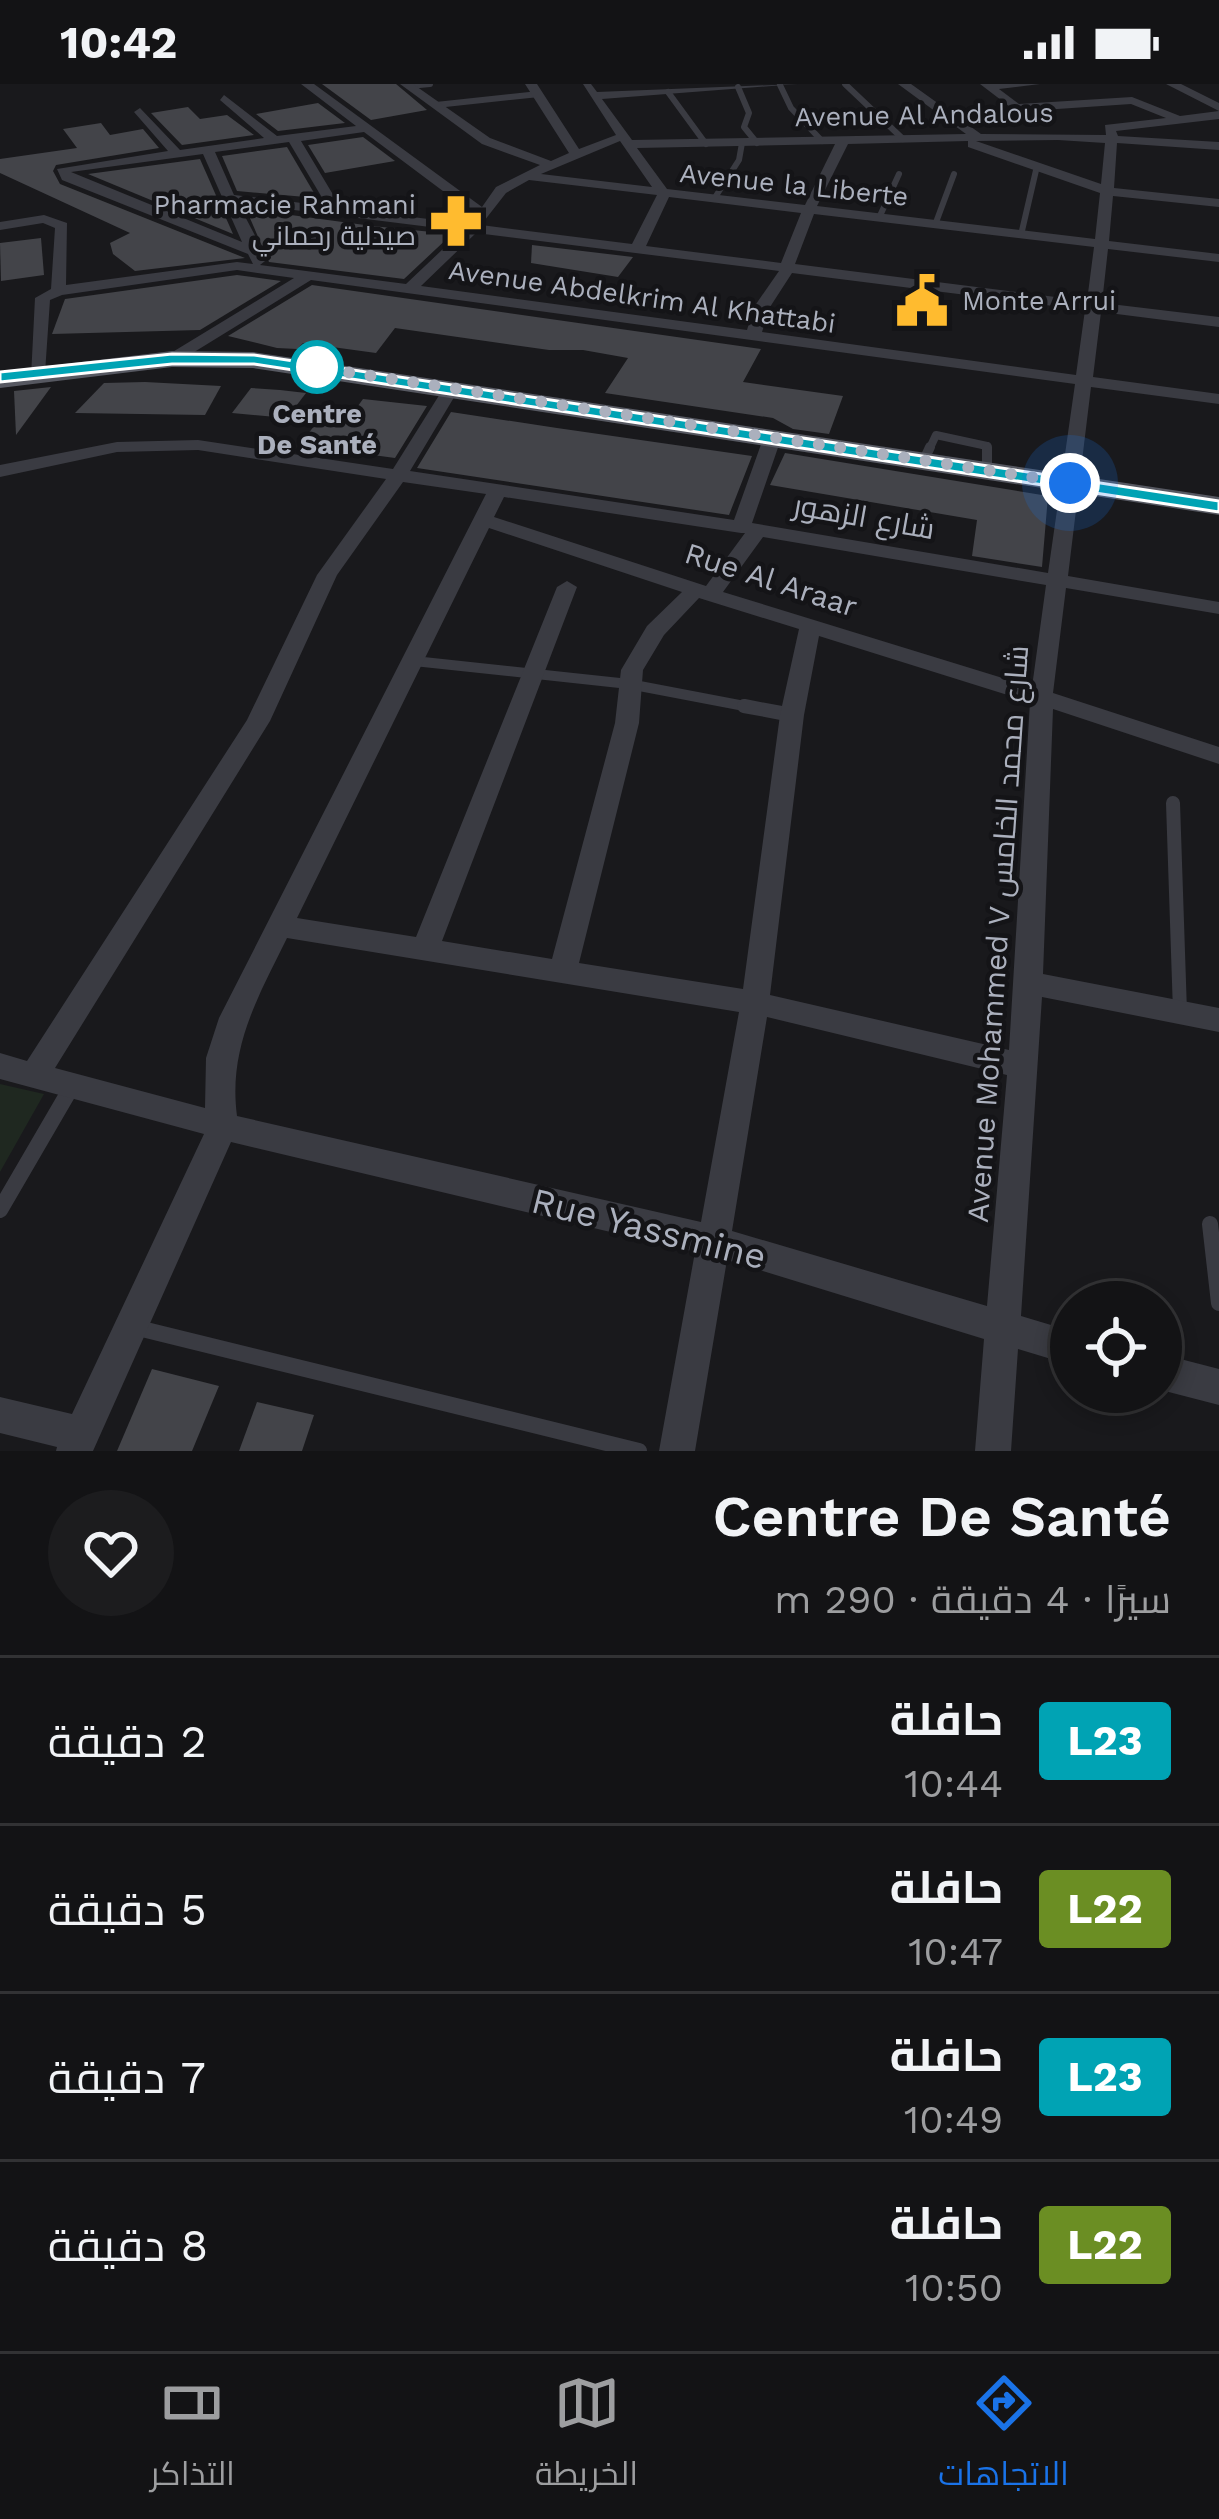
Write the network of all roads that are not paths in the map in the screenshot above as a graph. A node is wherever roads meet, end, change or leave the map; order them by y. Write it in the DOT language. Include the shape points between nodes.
graph roads {
  1 [pos="308,84"];
  2 [pos="430,84"];
  3 [pos="792,84"];
  4 [pos="845,84"];
  5 [pos="904,84"];
  6 [pos="1034,84"];
  7 [pos="1172,84"];
  8 [pos="408,85"];
  9 [pos="780,85"];
  10 [pos="988,85"];
  11 [pos="697,87"];
  12 [pos="738,87"];
  13 [pos="535,89"];
  14 [pos="590,90"];
  15 [pos="668,92"];
  16 [pos="224,98"];
  17 [pos="436,105"];
  18 [pos="1016,108"];
  19 [pos="1219,111"];
  20 [pos="140,112"];
  21 [pos="1177,118"];
  22 [pos="367,128"];
  23 [pos="1058,136"];
  24 [pos="1112,136"];
  25 [pos="293,138"];
  26 [pos="956,138"];
  27 [pos="979,138"];
  28 [pos="903,139"];
  29 [pos="274,140"];
  30 [pos="626,140"];
  31 [pos="822,141"];
  32 [pos="843,141"];
  33 [pos="749,143"];
  34 [pos="706,144"];
  35 [pos="1219,146"];
  36 [pos="207,148"];
  37 [pos="175,152"];
  38 [pos="576,154"];
  39 [pos="123,160"];
  40 [pos="551,165"];
  41 [pos="1037,166"];
  42 [pos="899,174"];
  43 [pos="954,174"];
  44 [pos="131,176"];
  45 [pos="526,176"];
  46 [pos="1107,190"];
  47 [pos="139,192"];
  48 [pos="664,194"];
  49 [pos="230,198"];
  50 [pos="714,200"];
  51 [pos="1219,203"];
  52 [pos="146,208"];
  53 [pos="811,210"];
  54 [pos="337,212"];
  55 [pos="483,214"];
  56 [pos="880,218"];
  57 [pos="935,225"];
  58 [pos="0,226"];
  59 [pos="470,231"];
  60 [pos="1021,235"];
  61 [pos="1102,244"];
  62 [pos="637,249"];
  63 [pos="1219,258"];
  64 [pos="258,260"];
  65 [pos="786,271"];
  66 [pos="309,275"];
  67 [pos="411,288"];
  68 [pos="58,291"];
  69 [pos="1093,306"];
  70 [pos="1219,322"];
  71 [pos="753,337"];
  72 [pos="172,359"];
  73 [pos="10,378"];
  74 [pos="1082,382"];
  75 [pos="451,389"];
  76 [pos="1219,399"];
  77 [pos="773,436"];
  78 [pos="0,471"];
  79 [pos="400,472"];
  80 [pos="1070,483"];
  81 [pos="499,488"];
  82 [pos="1219,506"];
  83 [pos="483,520"];
  84 [pos="749,528"];
  85 [pos="1059,581"];
  86 [pos="567,587"];
  87 [pos="704,591"];
  88 [pos="1219,608"];
  89 [pos="810,626"];
  90 [pos="414,661"];
  91 [pos="536,673"];
  92 [pos="629,684"];
  93 [pos="1042,694"];
  94 [pos="792,715"];
  95 [pos="1219,756"];
  96 [pos="1173,803"];
  97 [pos="281,926"];
  98 [pos="425,950"];
  99 [pos="563,970"];
  100 [pos="1030,983"];
  101 [pos="754,1003"];
  102 [pos="1180,1012"];
  103 [pos="1219,1020"];
  104 [pos="0,1066"];
  105 [pos="1023,1066"];
  106 [pos="35,1074"];
  107 [pos="70,1088"];
  108 [pos="223,1126"];
  109 [pos="0,1210"];
  110 [pos="1210,1224"];
  111 [pos="711,1240"];
  112 [pos="1219,1303"];
  113 [pos="132,1326"];
  114 [pos="1005,1330"];
  115 [pos="1050,1342"];
  116 [pos="1182,1377"];
  117 [pos="1219,1387"];
  118 [pos="0,1415"];
  119 [pos="78,1443"];
  120 [pos="639,1451"];
  121 [pos="677,1451"];
  122 [pos="993,1451"];
  1 -- 22 [label="street"];
  2 -- 8 [label="lane"];
  3 -- 9 [label="street"];
  4 -- 28 [label="lane"];
  5 -- 27 [label="street"];
  6 -- 10 [label="street"];
  7 -- 19 [label="street"];
  8 -- 17 [label="street"];
  9 -- 12 [label="street"];
  9 -- 31 [label="lane"];
  10 -- 18 [label="street"];
  11 -- 12 [label="street"];
  11 -- 15 [label="street"];
  12 -- 33 [label="lane"];
  13 -- 17 [label="lane"];
  13 -- 38 [label="street"];
  14 -- 15 [label="street"];
  14 -- 30 [label="street"];
  15 -- 34 [label="lane"];
  16 -- 29 [label="street"];
  17 -- 40 [label="street" via="491,144"];
  18 -- 21 [label="street" via="1132,100"];
  18 -- 23 [label="street"];
  19 -- 21 [label="street"];
  20 -- 37 [label="street"];
  21 -- 24 [label="street" via="1115,124"];
  22 -- 25 [label="street"];
  22 -- 55 [label="street"];
  23 -- 24 [label="street, Avenue Al Andalous"];
  23 -- 27 [label="street, Avenue Al Andalous"];
  24 -- 35 [label="street, Avenue Al Andalous"];
  24 -- 46 [label="street, Avenue Mohammed V شارع محمد الخامس"];
  25 -- 29 [label="street"];
  25 -- 54 [label="street"];
  26 -- 27 [label="street, Avenue Al Andalous"];
  26 -- 28 [label="street, Avenue Al Andalous"];
  26 -- 41 [label="street"];
  28 -- 32 [label="street, Avenue Al Andalous"];
  29 -- 36 [label="street"];
  30 -- 34 [label="street, Avenue Al Andalous"];
  30 -- 38 [label="street"];
  30 -- 48 [label="street"];
  31 -- 32 [label="street, Avenue Al Andalous"];
  31 -- 33 [label="street, Avenue Al Andalous"];
  32 -- 53 [label="street"];
  33 -- 34 [label="street, Avenue Al Andalous"];
  33 -- 50 [label="lane"];
  36 -- 37 [label="street"];
  36 -- 49 [label="street"];
  37 -- 39 [label="street"];
  38 -- 40 [label="street"];
  39 -- 44 [label="street"];
  39 -- 52 [label="street" via="62,173"];
  40 -- 45 [label="street"];
  41 -- 46 [label="street"];
  41 -- 60 [label="lane"];
  42 -- 56 [label="lane"];
  43 -- 57 [label="lane"];
  45 -- 48 [label="street, Avenue la Liberte"];
  45 -- 55 [label="street" via="501,190"];
  46 -- 51 [label="street"];
  46 -- 61 [label="street, Avenue Mohammed V شارع محمد الخامس"];
  47 -- 52 [label="street"];
  48 -- 50 [label="street, Avenue la Liberte"];
  48 -- 62 [label="street"];
  49 -- 54 [label="street"];
  49 -- 64 [label="street"];
  50 -- 53 [label="street, Avenue la Liberte"];
  52 -- 64 [label="street"];
  53 -- 56 [label="street, Avenue la Liberte"];
  53 -- 65 [label="street"];
  54 -- 59 [label="street"];
  55 -- 59 [label="street"];
  56 -- 57 [label="street, Avenue la Liberte"];
  57 -- 60 [label="street, Avenue la Liberte"];
  58 -- 68 [label="street" via="44,219 62,226"];
  59 -- 62 [label="street"];
  59 -- 67 [label="street"];
  60 -- 61 [label="street, Avenue la Liberte"];
  61 -- 63 [label="street, Avenue la Liberte"];
  61 -- 69 [label="street, Avenue Mohammed V شارع محمد الخامس"];
  62 -- 65 [label="street"];
  64 -- 66 [label="street, Avenue Abdelkrim Al Khattabi"];
  64 -- 68 [label="street, Avenue Abdelkrim Al Khattabi"];
  65 -- 69 [label="street"];
  65 -- 71 [label="street"];
  66 -- 67 [label="street, Avenue Abdelkrim Al Khattabi"];
  66 -- 72 [label="street"];
  67 -- 71 [label="street, Avenue Abdelkrim Al Khattabi"];
  68 -- 73 [label="street" via="43,298"];
  69 -- 70 [label="street"];
  69 -- 74 [label="street, Avenue Mohammed V شارع محمد الخامس"];
  71 -- 74 [label="street, Avenue Abdelkrim Al Khattabi"];
  72 -- 73 [label="main road"];
  72 -- 75 [label="main road" via="277,362"];
  74 -- 76 [label="street, Avenue Abdelkrim Al Khattabi"];
  74 -- 80 [label="street, Avenue Mohammed V شارع محمد الخامس"];
  75 -- 77 [label="main road"];
  75 -- 79 [label="street"];
  77 -- 80 [label="main road"];
  77 -- 84 [label="street"];
  78 -- 79 [label="street, شارع الزهور" via="159,444"];
  79 -- 81 [label="street, شارع الزهور"];
  79 -- 106 [label="street" via="327,575 258,721"];
  80 -- 82 [label="main road"];
  80 -- 85 [label="street, Avenue Mohammed V شارع محمد الخامس"];
  81 -- 83 [label="street"];
  81 -- 84 [label="street, شارع الزهور"];
  83 -- 87 [label="street, Rue Al Araar"];
  83 -- 90 [label="street"];
  84 -- 85 [label="street, شارع الزهور"];
  84 -- 87 [label="street"];
  85 -- 88 [label="street, شارع الزهور"];
  85 -- 93 [label="street, Avenue Mohammed V شارع محمد الخامس"];
  86 -- 91 [label="street"];
  87 -- 89 [label="street, Rue Al Araar"];
  87 -- 92 [label="street" via="639,652"];
  89 -- 93 [label="street, Rue Al Araar"];
  89 -- 94 [label="street"];
  90 -- 91 [label="lane"];
  90 -- 97 [label="street"];
  91 -- 92 [label="lane"];
  91 -- 98 [label="street"];
  92 -- 94 [label="lane"];
  92 -- 99 [label="street" via="627,723"];
  93 -- 95 [label="street, Rue Al Araar"];
  93 -- 100 [label="street, Avenue Mohammed V شارع محمد الخامس"];
  94 -- 101 [label="street"];
  96 -- 102 [label="lane"];
  97 -- 98 [label="street"];
  97 -- 108 [label="street" via="218,1054"];
  98 -- 99 [label="street"];
  99 -- 101 [label="street"];
  100 -- 102 [label="street"];
  100 -- 105 [label="street, Avenue Mohammed V شارع محمد الخامس"];
  101 -- 105 [label="street"];
  101 -- 111 [label="street"];
  102 -- 103 [label="street"];
  104 -- 106 [label="street, Rue Yassmine"];
  105 -- 114 [label="street, Avenue Mohammed V شارع محمد الخامس"];
  106 -- 107 [label="street, Rue Yassmine"];
  107 -- 108 [label="street, Rue Yassmine"];
  107 -- 109 [label="lane"];
  108 -- 111 [label="street, Rue Yassmine"];
  108 -- 113 [label="street"];
  110 -- 112 [label="lane"];
  111 -- 114 [label="street, Rue Yassmine"];
  111 -- 121 [label="street"];
  113 -- 119 [label="street"];
  113 -- 120 [label="lane"];
  114 -- 115 [label="street, Rue Yassmine"];
  114 -- 122 [label="street, Avenue Mohammed V شارع محمد الخامس"];
  116 -- 117 [label="street"];
  118 -- 119 [label="street"];
}
